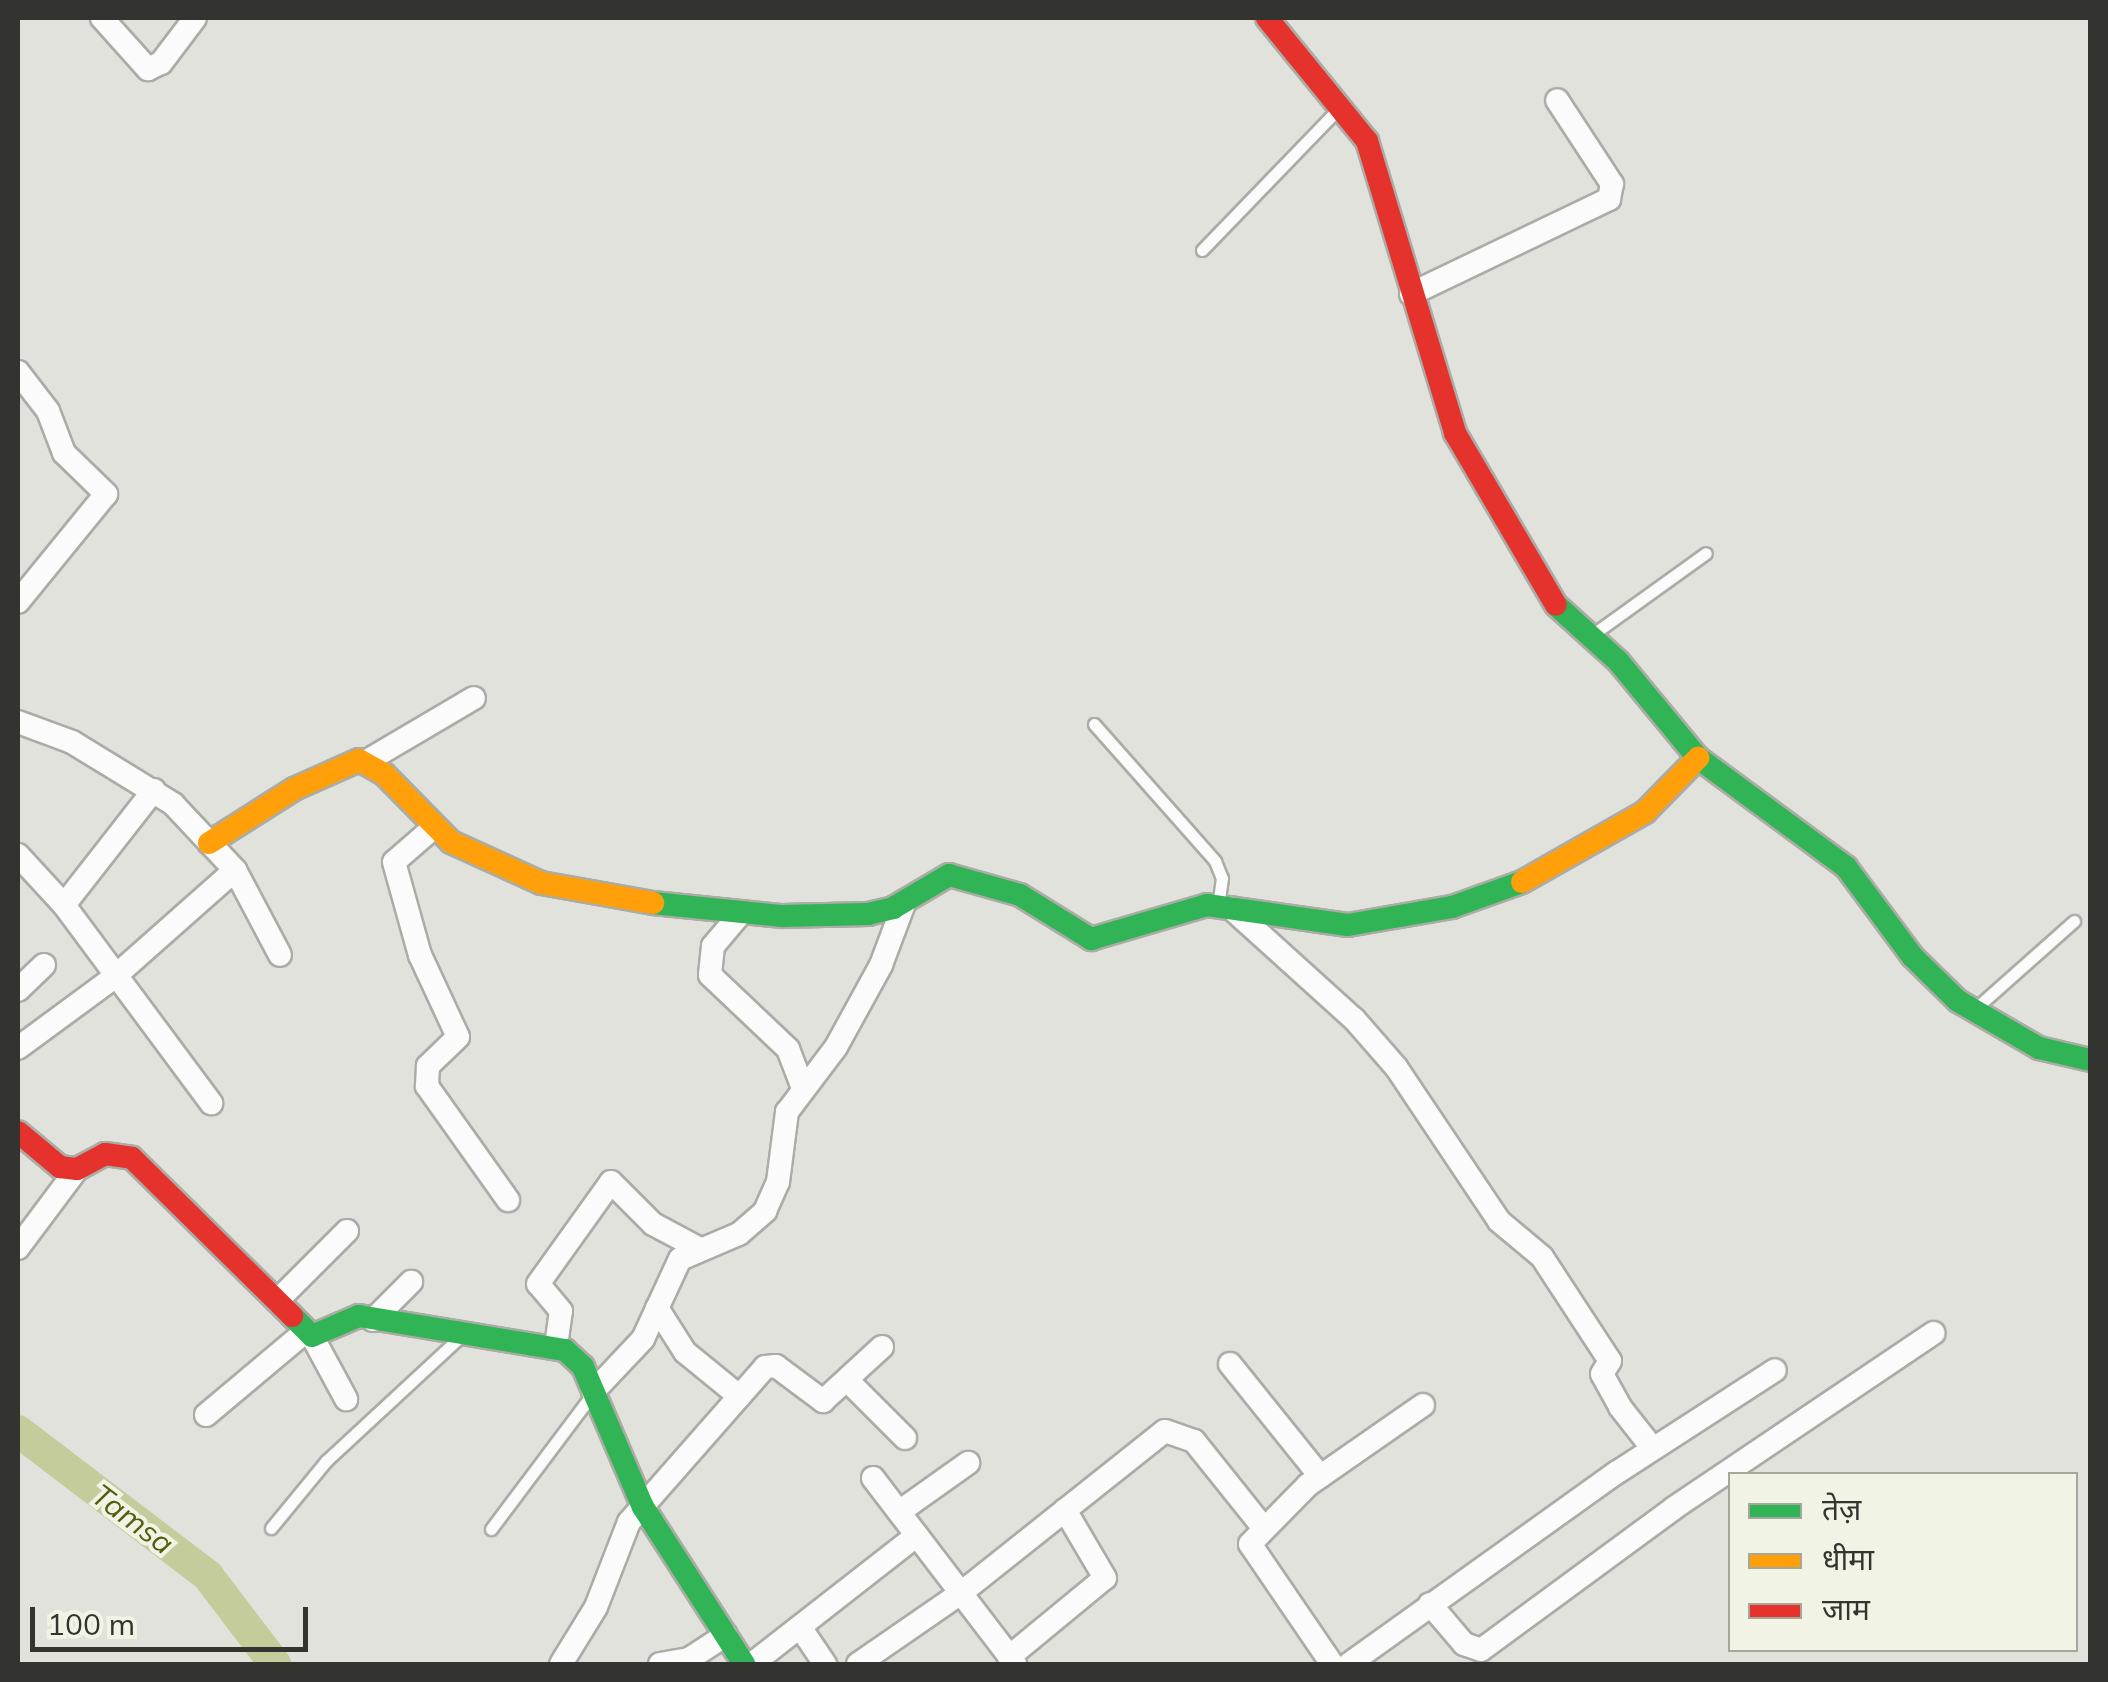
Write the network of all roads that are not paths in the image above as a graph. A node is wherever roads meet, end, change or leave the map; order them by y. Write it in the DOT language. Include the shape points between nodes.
graph roads {
  1 [pos="102,18"];
  2 [pos="195,18"];
  3 [pos="1266,18"];
  4 [pos="1557,100"];
  5 [pos="1342,104"];
  6 [pos="1202,250"];
  7 [pos="1411,294"];
  8 [pos="18,372"];
  9 [pos="1706,554"];
  10 [pos="18,602"];
  11 [pos="1592,635"];
  12 [pos="474,698"];
  13 [pos="18,722"];
  14 [pos="1094,724"];
  15 [pos="1698,758"];
  16 [pos="367,762"];
  17 [pos="154,790"];
  18 [pos="442,836"];
  19 [pos="210,843"];
  20 [pos="18,855"];
  21 [pos="234,870"];
  22 [pos="905,901"];
  23 [pos="64,905"];
  24 [pos="1224,907"];
  25 [pos="741,913"];
  26 [pos="2074,921"];
  27 [pos="280,955"];
  28 [pos="44,965"];
  29 [pos="112,979"];
  30 [pos="18,990"];
  31 [pos="1972,1012"];
  32 [pos="18,1048"];
  33 [pos="2090,1060"];
  34 [pos="804,1088"];
  35 [pos="211,1103"];
  36 [pos="18,1132"];
  37 [pos="78,1169"];
  38 [pos="508,1200"];
  39 [pos="347,1231"];
  40 [pos="18,1248"];
  41 [pos="700,1249"];
  42 [pos="411,1282"];
  43 [pos="277,1301"];
  44 [pos="658,1308"];
  45 [pos="373,1320"];
  46 [pos="309,1333"];
  47 [pos="1933,1333"];
  48 [pos="481,1336"];
  49 [pos="556,1346"];
  50 [pos="882,1347"];
  51 [pos="1230,1364"];
  52 [pos="1775,1370"];
  53 [pos="847,1380"];
  54 [pos="593,1392"];
  55 [pos="739,1396"];
  56 [pos="346,1399"];
  57 [pos="1423,1405"];
  58 [pos="206,1416"];
  59 [pos="905,1438"];
  60 [pos="1653,1449"];
  61 [pos="968,1464"];
  62 [pos="1740,1472"];
  63 [pos="1320,1476"];
  64 [pos="873,1478"];
  65 [pos="1728,1481"];
  66 [pos="643,1507"];
  67 [pos="1064,1510"];
  68 [pos="899,1512"];
  69 [pos="1262,1526"];
  70 [pos="271,1528"];
  71 [pos="491,1528"];
  72 [pos="917,1535"];
  73 [pos="960,1592"];
  74 [pos="1430,1604"];
  75 [pos="800,1627"];
  76 [pos="726,1635"];
  77 [pos="1482,1658"];
  78 [pos="1012,1661"];
  79 [pos="1355,1663"];
  80 [pos="561,1664"];
  81 [pos="660,1664"];
  82 [pos="744,1664"];
  83 [pos="752,1664"];
  84 [pos="825,1664"];
  85 [pos="858,1664"];
  86 [pos="1332,1664"];
  1 -- 2 [label="street" via="148,70"];
  3 -- 5 [label="street"];
  4 -- 7 [label="street" via="1612,184 1609,199"];
  5 -- 6 [label="lane"];
  5 -- 7 [label="street" via="1367,141"];
  7 -- 11 [label="street" via="1444,404 1472,466 1530,571 1551,600"];
  8 -- 10 [label="street" via="48,410 64,453 106,494"];
  9 -- 11 [label="lane"];
  11 -- 15 [label="street"];
  12 -- 16 [label="street"];
  13 -- 17 [label="street" via="72,742"];
  14 -- 24 [label="lane" via="1215,861"];
  15 -- 24 [label="street" via="1677,786 1608,838 1541,875 1452,908 1348,925"];
  15 -- 31 [label="street" via="1846,867 1912,956"];
  16 -- 18 [label="street"];
  16 -- 19 [label="street" via="304,784"];
  17 -- 19 [label="street"];
  17 -- 23 [label="street"];
  18 -- 25 [label="street" via="501,866 583,894"];
  18 -- 38 [label="street" via="394,862 420,955 458,1037 428,1066 426,1086"];
  19 -- 21 [label="street"];
  20 -- 23 [label="street"];
  21 -- 27 [label="street"];
  21 -- 29 [label="street"];
  22 -- 24 [label="street" via="940,876 958,875 1020,895 1092,939"];
  22 -- 25 [label="street" via="868,914"];
  22 -- 34 [label="street" via="881,964 836,1047"];
  23 -- 29 [label="street"];
  24 -- 60 [label="street" via="1354,1019 1396,1067 1499,1221 1542,1257 1610,1361 1602,1374 1620,1407"];
  25 -- 34 [label="street" via="713,946 710,975 781,1041"];
  26 -- 31 [label="lane"];
  28 -- 30 [label="street"];
  29 -- 32 [label="street"];
  29 -- 35 [label="street"];
  31 -- 33 [label="street" via="2039,1048"];
  34 -- 41 [label="street" via="783,1123 778,1182 765,1211 739,1234"];
  36 -- 37 [label="street" via="60,1167"];
  37 -- 40 [label="street"];
  37 -- 43 [label="street" via="106,1154 132,1158"];
  39 -- 43 [label="street"];
  41 -- 44 [label="street" via="674,1266"];
  41 -- 49 [label="street" via="653,1224 616,1184 606,1185 538,1284 561,1311"];
  42 -- 45 [label="street"];
  43 -- 46 [label="street"];
  44 -- 54 [label="street" via="635,1350"];
  44 -- 55 [label="street" via="684,1352"];
  45 -- 46 [label="street" via="351,1316 327,1334"];
  45 -- 48 [label="street"];
  46 -- 56 [label="street"];
  46 -- 58 [label="street"];
  47 -- 62 [label="street"];
  48 -- 49 [label="street"];
  48 -- 70 [label="lane" via="326,1461"];
  49 -- 54 [label="street" via="584,1367"];
  50 -- 53 [label="street"];
  51 -- 63 [label="street"];
  52 -- 60 [label="street"];
  53 -- 55 [label="street" via="819,1402 770,1365"];
  53 -- 59 [label="street"];
  54 -- 66 [label="street"];
  54 -- 71 [label="lane"];
  55 -- 66 [label="street"];
  57 -- 63 [label="street"];
  60 -- 74 [label="street"];
  61 -- 68 [label="street"];
  63 -- 69 [label="street"];
  64 -- 68 [label="street"];
  65 -- 77 [label="street"];
  66 -- 76 [label="street"];
  66 -- 80 [label="street" via="620,1536 596,1607"];
  67 -- 69 [label="street" via="1155,1438 1175,1431 1194,1441"];
  67 -- 73 [label="street"];
  67 -- 78 [label="street" via="1105,1578"];
  68 -- 72 [label="street"];
  69 -- 86 [label="street" via="1252,1552"];
  72 -- 73 [label="street"];
  72 -- 75 [label="street"];
  73 -- 78 [label="street"];
  73 -- 85 [label="street"];
  74 -- 77 [label="street"];
  74 -- 79 [label="street"];
  75 -- 83 [label="street"];
  75 -- 84 [label="street"];
  76 -- 81 [label="street" via="689,1659"];
  76 -- 82 [label="street"];
}
